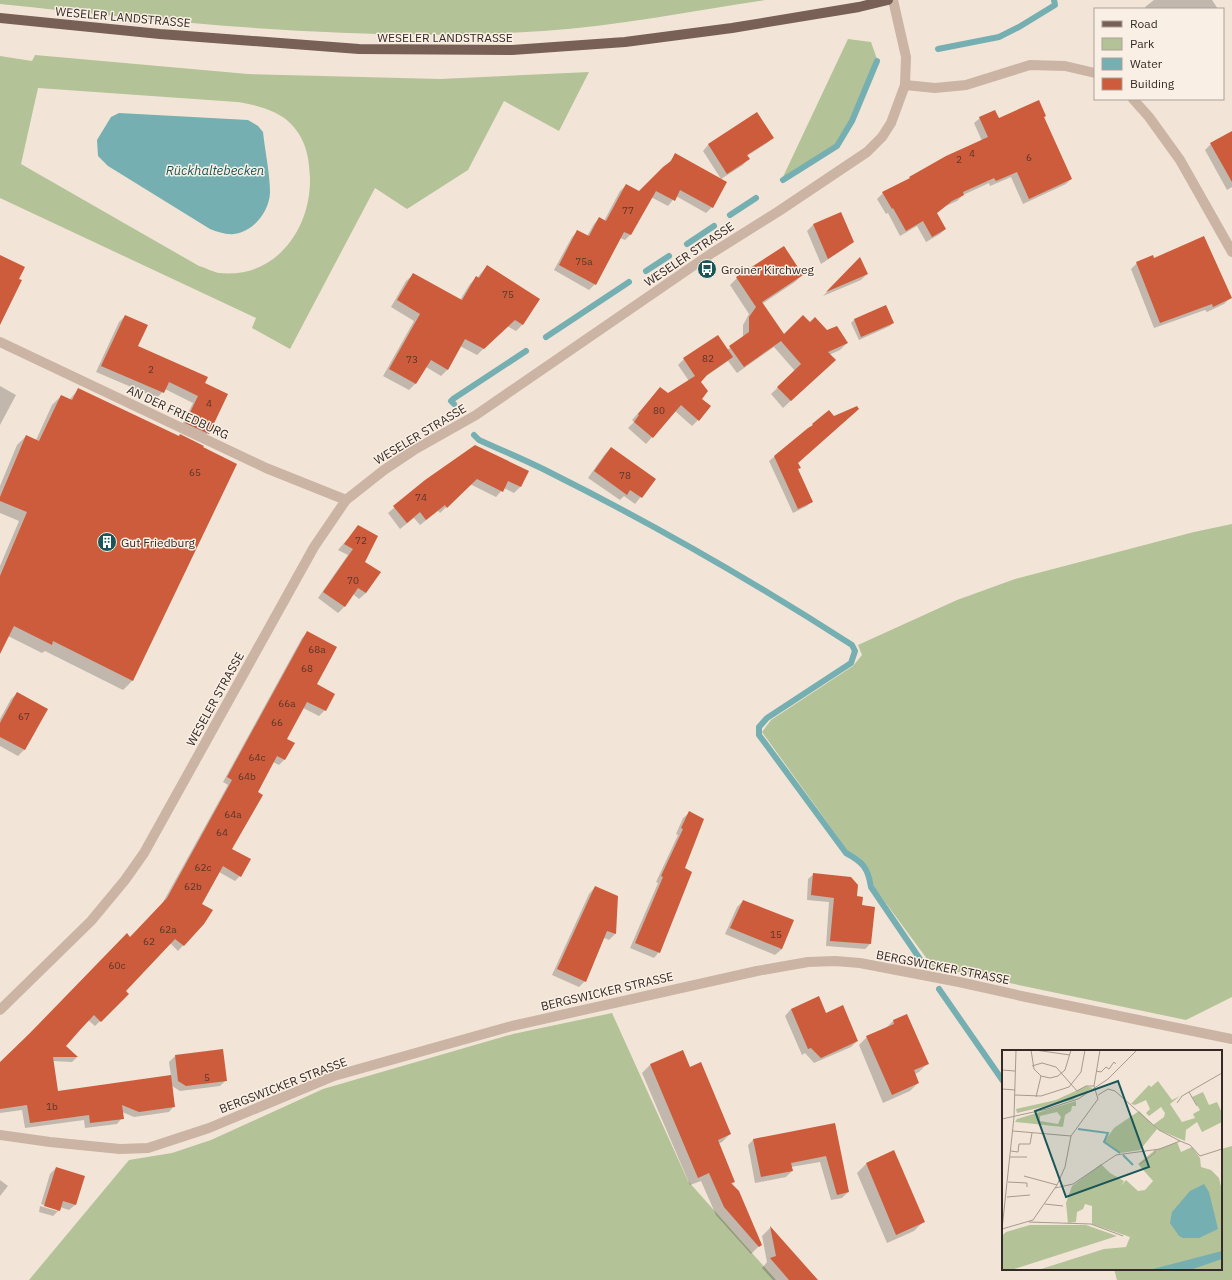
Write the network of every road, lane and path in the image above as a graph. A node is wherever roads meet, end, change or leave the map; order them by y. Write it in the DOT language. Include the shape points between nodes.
graph roads {
  1 [pos="888,0"];
  2 [pos="893,0"];
  3 [pos="0,18"];
  4 [pos="1094,73"];
  5 [pos="905,85"];
  6 [pos="1134,100"];
  7 [pos="1232,252"];
  8 [pos="0,342"];
  9 [pos="346,500"];
  10 [pos="0,1010"];
  11 [pos="1232,1039"];
  12 [pos="0,1135"];
  1 -- 3 [label="main road, WESELER LANDSTRASSE" via="732,28 625,42 512,50 359,49 160,34"];
  2 -- 5 [label="street, WESELER STRASSE" via="906,57"];
  4 -- 5 [label="street" via="1065,66 1030,65 966,85 935,88"];
  5 -- 9 [label="street, WESELER STRASSE" via="891,123 867,152 712,253 476,415 384,470"];
  6 -- 7 [label="street" via="1149,116 1180,160"];
  8 -- 9 [label="street, AN DER FRIEDBURG" via="266,468"];
  9 -- 10 [label="street, WESELER STRASSE" via="314,547 144,853 91,921"];
  11 -- 12 [label="street, BERGSWICKER STRASSE" via="860,963 808,962 512,1026 334,1076 209,1128 148,1148 120,1149"];
}
